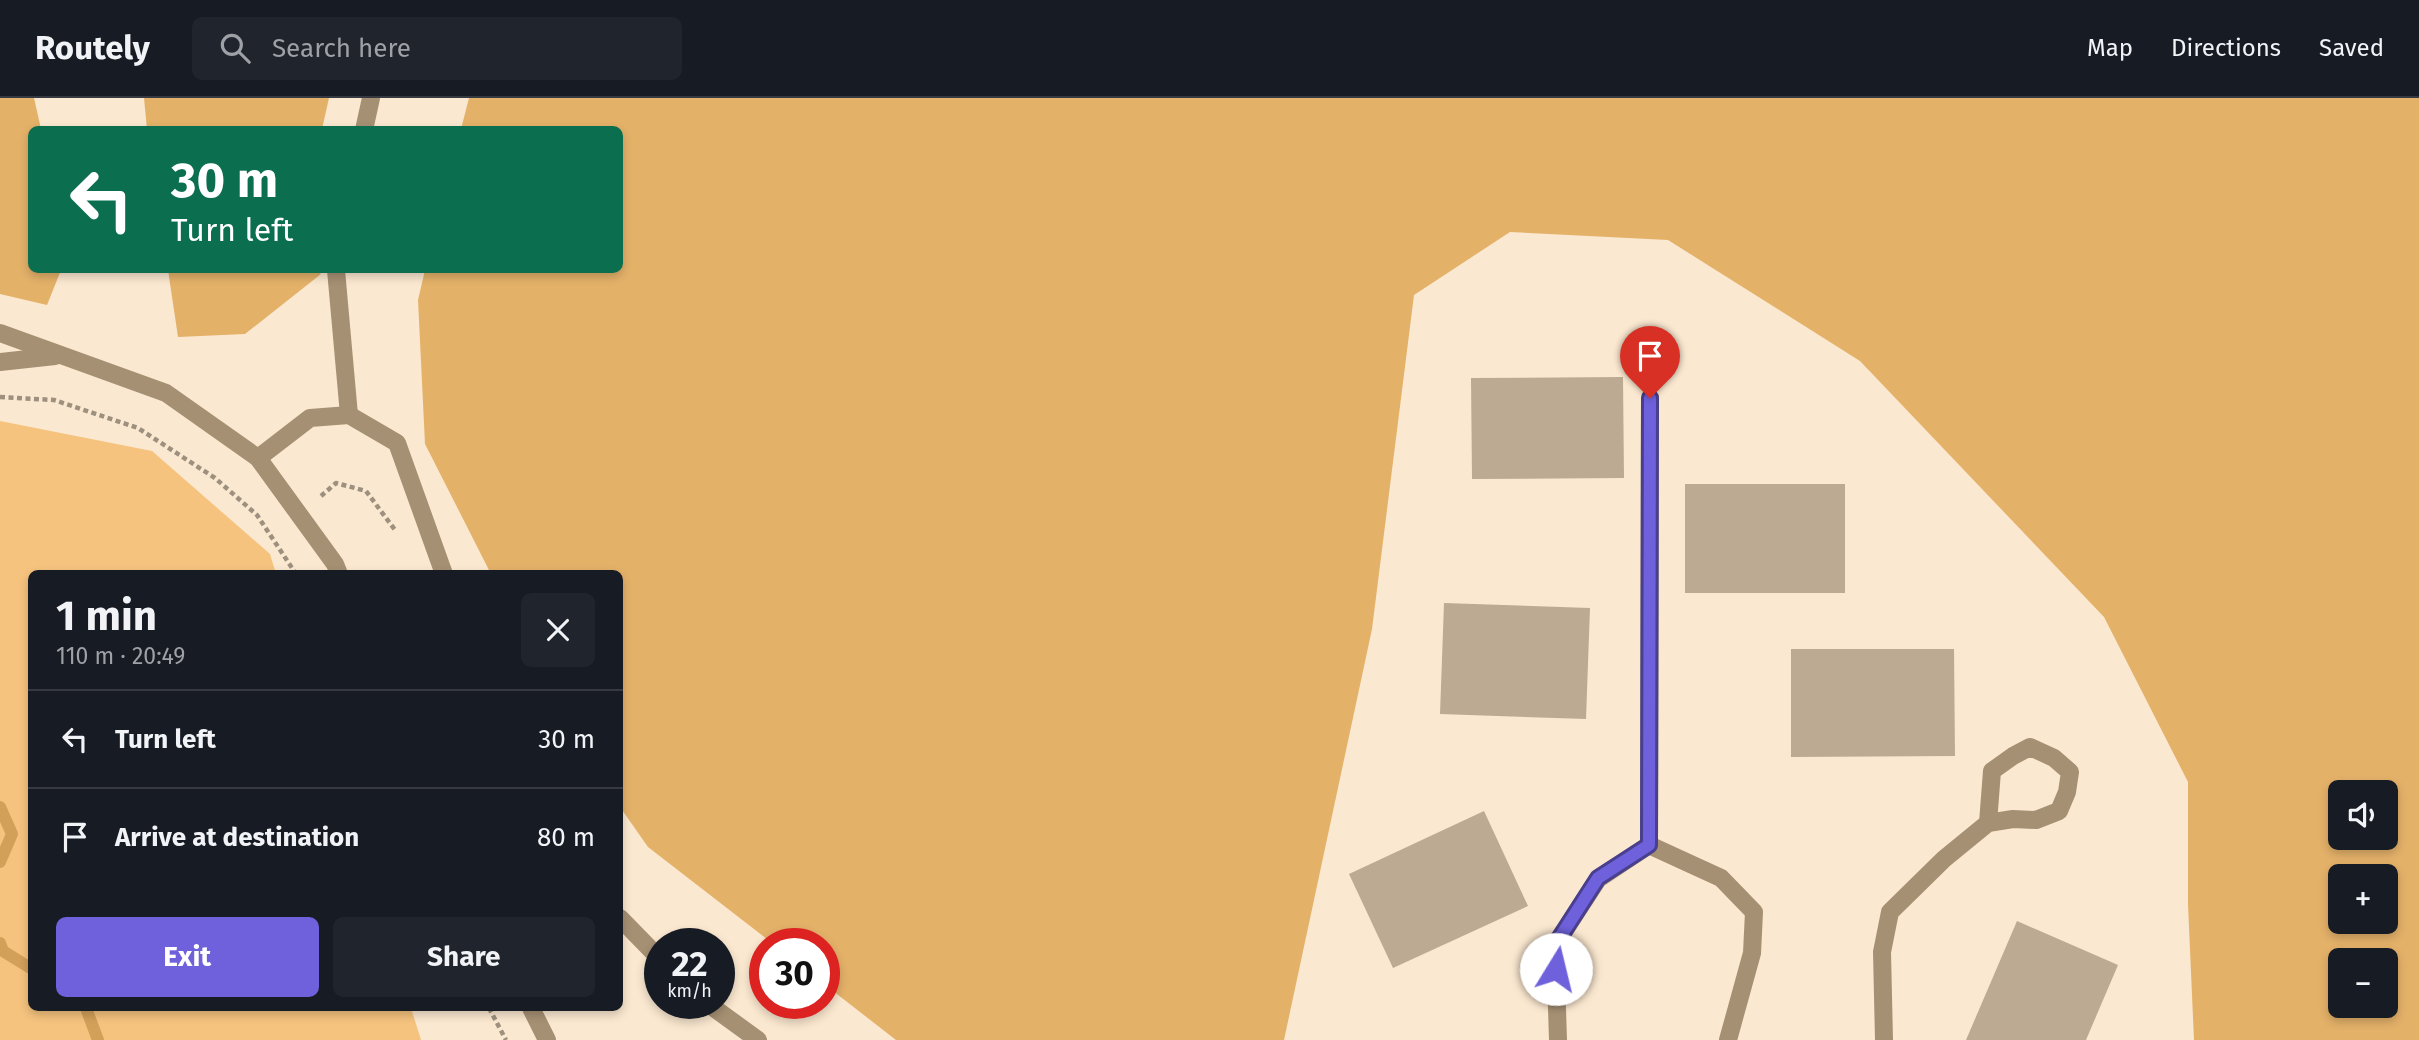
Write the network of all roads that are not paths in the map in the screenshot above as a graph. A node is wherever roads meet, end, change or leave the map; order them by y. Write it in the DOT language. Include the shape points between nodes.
graph roads {
  1 [pos="371,98"];
  2 [pos="365,126"];
  3 [pos="336,273"];
  4 [pos="0,333"];
  5 [pos="58,355"];
  6 [pos="0,362"];
  7 [pos="1650,398"];
  8 [pos="349,415"];
  9 [pos="258,458"];
  10 [pos="337,570"];
  11 [pos="443,570"];
  12 [pos="1988,823"];
  13 [pos="1649,845"];
  14 [pos="623,921"];
  15 [pos="644,943"];
  16 [pos="532,1011"];
  17 [pos="730,1019"];
  18 [pos="547,1040"];
  19 [pos="758,1040"];
  20 [pos="1558,1040"];
  21 [pos="1728,1040"];
  22 [pos="1884,1040"];
  1 -- 2 [label="street"];
  3 -- 8 [label="street"];
  4 -- 5 [label="street"];
  5 -- 6 [label="street"];
  5 -- 9 [label="street" via="166,393"];
  7 -- 13 [label="street"];
  8 -- 9 [label="street" via="310,418"];
  8 -- 11 [label="street" via="397,443"];
  9 -- 10 [label="street"];
  12 -- 12 [label="street" via="2036,820 2059,811 2070,772 2030,747 2013,756 1992,771"];
  12 -- 22 [label="street" via="1890,912 1882,952"];
  13 -- 20 [label="street" via="1598,878 1555,945"];
  13 -- 21 [label="street" via="1721,878 1754,912 1752,953"];
  14 -- 15 [label="street"];
  16 -- 18 [label="street"];
  17 -- 19 [label="street"];
}
